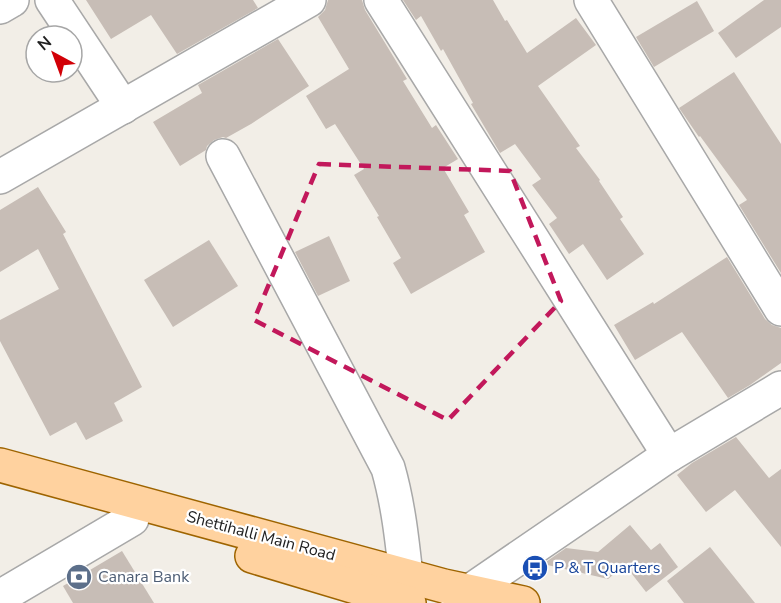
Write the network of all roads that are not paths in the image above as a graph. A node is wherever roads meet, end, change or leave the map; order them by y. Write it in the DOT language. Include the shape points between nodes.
graph roads {
  1 [pos="12,0"];
  2 [pos="52,0"];
  3 [pos="309,0"];
  4 [pos="381,0"];
  5 [pos="591,0"];
  6 [pos="0,7"];
  7 [pos="123,107"];
  8 [pos="223,156"];
  9 [pos="0,177"];
  10 [pos="781,309"];
  11 [pos="781,388"];
  12 [pos="669,455"];
  13 [pos="0,465"];
  14 [pos="0,489"];
  15 [pos="132,519"];
  16 [pos="407,589"];
  17 [pos="464,597"];
  18 [pos="5,598"];
  19 [pos="523,603"];
  1 -- 6 [label="street"];
  2 -- 7 [label="street"];
  3 -- 7 [label="street"];
  4 -- 12 [label="street"];
  5 -- 10 [label="street"];
  7 -- 9 [label="street"];
  8 -- 16 [label="street" via="387,468 399,513"];
  11 -- 12 [label="street"];
  12 -- 17 [label="street"];
  13 -- 16 [label="main road, Shettihalli Main Road"];
  14 -- 15 [label="main road, Shettihalli Main Road"];
  15 -- 16 [label="main road, Shettihalli Main Road" via="327,580"];
  15 -- 18 [label="street"];
  16 -- 17 [label="main road, Shettihalli Main Road"];
  17 -- 19 [label="main road, Shettihalli Main Road"];
}
